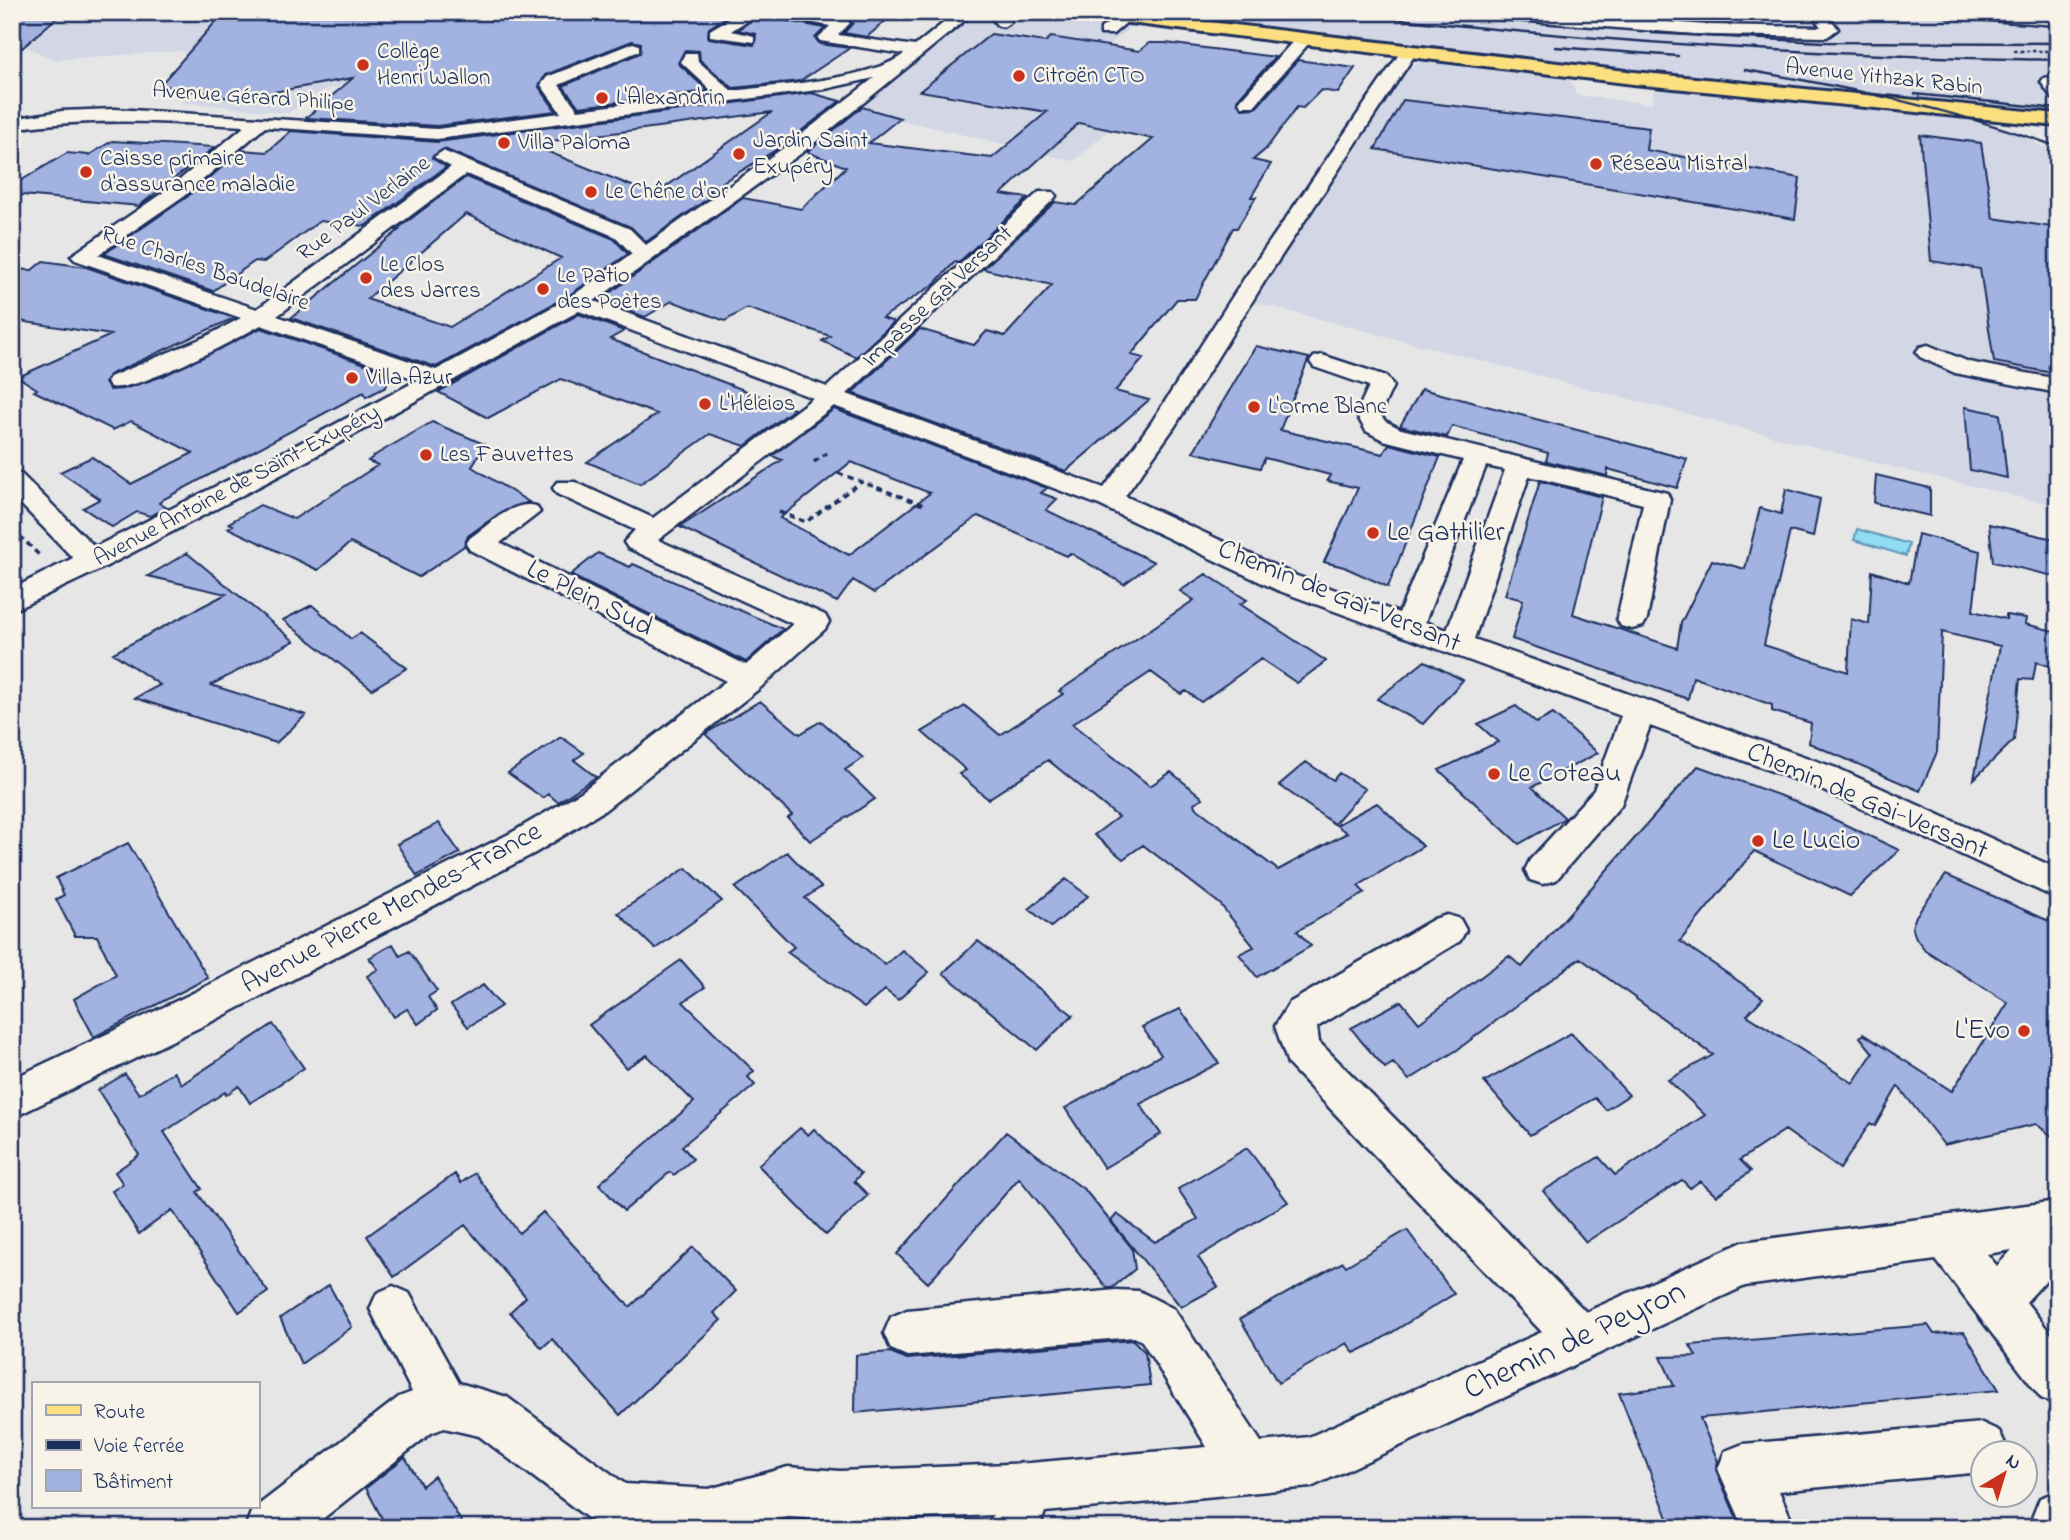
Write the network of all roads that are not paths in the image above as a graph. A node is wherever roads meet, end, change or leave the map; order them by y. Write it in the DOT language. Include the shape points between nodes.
graph roads {
  1 [pos="752,12"];
  2 [pos="782,12"];
  3 [pos="927,12"];
  4 [pos="967,12"];
  5 [pos="1079,12"];
  6 [pos="1476,12"];
  7 [pos="1818,12"];
  8 [pos="1948,12"];
  9 [pos="1122,18"];
  10 [pos="2058,20"];
  11 [pos="1107,31"];
  12 [pos="748,38"];
  13 [pos="1303,40"];
  14 [pos="633,48"];
  15 [pos="909,53"];
  16 [pos="1408,53"];
  17 [pos="691,56"];
  18 [pos="871,75"];
  19 [pos="1595,77"];
  20 [pos="2058,80"];
  21 [pos="1636,82"];
  22 [pos="825,84"];
  23 [pos="2058,94"];
  24 [pos="728,96"];
  25 [pos="1248,102"];
  26 [pos="848,103"];
  27 [pos="418,113"];
  28 [pos="573,117"];
  29 [pos="2058,120"];
  30 [pos="261,121"];
  31 [pos="12,124"];
  32 [pos="439,148"];
  33 [pos="1046,196"];
  34 [pos="678,232"];
  35 [pos="623,233"];
  36 [pos="645,256"];
  37 [pos="578,303"];
  38 [pos="262,316"];
  39 [pos="1928,352"];
  40 [pos="1322,362"];
  41 [pos="438,379"];
  42 [pos="119,382"];
  43 [pos="2058,386"];
  44 [pos="829,398"];
  45 [pos="1477,456"];
  46 [pos="1519,466"];
  47 [pos="12,480"];
  48 [pos="566,488"];
  49 [pos="1109,499"];
  50 [pos="526,512"];
  51 [pos="655,529"];
  52 [pos="93,562"];
  53 [pos="12,601"];
  54 [pos="1632,619"];
  55 [pos="1408,627"];
  56 [pos="1457,644"];
  57 [pos="749,680"];
  58 [pos="1640,711"];
  59 [pos="1543,870"];
  60 [pos="2058,885"];
  61 [pos="1447,930"];
  62 [pos="12,1099"];
  63 [pos="2058,1223"];
  64 [pos="1946,1237"];
  65 [pos="2058,1253"];
  66 [pos="1996,1302"];
  67 [pos="393,1309"];
  68 [pos="906,1333"];
  69 [pos="1580,1339"];
  70 [pos="2058,1381"];
  71 [pos="444,1404"];
  72 [pos="1968,1449"];
  73 [pos="1248,1467"];
  74 [pos="841,1496"];
  75 [pos="1022,1508"];
  76 [pos="2058,1516"];
  77 [pos="270,1528"];
  78 [pos="878,1528"];
  79 [pos="1770,1528"];
  80 [pos="2053,1528"];
  1 -- 12 [label="street" via="716,33"];
  2 -- 15 [label="street" via="842,23 826,38"];
  3 -- 4 [label="main road"];
  3 -- 15 [label="street, Avenue Antoine de Saint-Exupéry" via="927,21"];
  4 -- 15 [label="street, Avenue Antoine de Saint-Exupéry" via="952,35"];
  5 -- 9 [label="main road"];
  6 -- 7 [label="street" via="1814,34 1830,29"];
  8 -- 10 [label="street"];
  9 -- 11 [label="street"];
  9 -- 13 [label="main road"];
  13 -- 16 [label="main road"];
  13 -- 25 [label="street"];
  14 -- 28 [label="street" via="553,81 553,93"];
  15 -- 18 [label="street"];
  15 -- 26 [label="street, Avenue Antoine de Saint-Exupéry"];
  16 -- 19 [label="main road"];
  16 -- 49 [label="street"];
  17 -- 24 [label="street" via="689,62"];
  18 -- 22 [label="street"];
  18 -- 26 [label="street, Avenue Antoine de Saint-Exupéry"];
  19 -- 21 [label="main road"];
  19 -- 21 [label="main road" via="1613,98"];
  20 -- 23 [label="street" via="2050,82"];
  21 -- 29 [label="main road, Avenue Yithzak Rabin" via="1705,84"];
  22 -- 24 [label="street"];
  22 -- 26 [label="street"];
  24 -- 28 [label="street"];
  26 -- 34 [label="street, Avenue Antoine de Saint-Exupéry" via="796,148"];
  27 -- 32 [label="street"];
  28 -- 32 [label="street, Rue Paul Verlaine" via="477,130"];
  30 -- 31 [label="street, Avenue Gérard Philipe" via="96,114"];
  30 -- 32 [label="street, Avenue Gérard Philipe" via="390,132"];
  30 -- 38 [label="street, Rue Charles Baudelaire" via="178,191 82,257"];
  32 -- 35 [label="street"];
  32 -- 38 [label="street, Rue Paul Verlaine"];
  33 -- 44 [label="street, Impasse Gai Versant"];
  34 -- 35 [label="street"];
  34 -- 36 [label="street, Avenue Antoine de Saint-Exupéry"];
  35 -- 36 [label="street"];
  36 -- 37 [label="street, Avenue Antoine de Saint-Exupéry"];
  37 -- 41 [label="street, Avenue Antoine de Saint-Exupéry"];
  37 -- 44 [label="street, Chemin de Gai-Versant"];
  38 -- 41 [label="street, Rue Charles Baudelaire"];
  38 -- 42 [label="street, Rue Paul Verlaine"];
  39 -- 43 [label="street" via="1963,368"];
  40 -- 45 [label="street" via="1365,374 1381,386 1368,414 1375,426 1392,435"];
  41 -- 52 [label="street, Avenue Antoine de Saint-Exupéry"];
  44 -- 49 [label="street, Chemin de Gai-Versant"];
  44 -- 51 [label="street, Impasse Gai Versant"];
  45 -- 46 [label="street"];
  45 -- 55 [label="street"];
  46 -- 54 [label="street" via="1657,499"];
  46 -- 56 [label="street"];
  47 -- 52 [label="street"];
  48 -- 51 [label="street"];
  49 -- 55 [label="street, Chemin de Gai-Versant" via="1287,583"];
  50 -- 57 [label="street, Le Plein Sud" via="480,544"];
  51 -- 57 [label="street, Avenue Pierre Mendes-France" via="638,542 814,622"];
  52 -- 53 [label="street, Avenue Antoine de Saint-Exupéry"];
  55 -- 56 [label="street, Chemin de Gai-Versant"];
  56 -- 58 [label="street, Chemin de Gai-Versant"];
  57 -- 62 [label="street, Avenue Pierre Mendes-France" via="593,801 523,843"];
  58 -- 59 [label="street" via="1609,796"];
  58 -- 60 [label="street, Chemin de Gai-Versant" via="1827,778"];
  61 -- 69 [label="street" via="1303,1015 1295,1026 1302,1051"];
  63 -- 64 [label="street"];
  64 -- 66 [label="street"];
  64 -- 69 [label="street, Chemin de Peyron" via="1743,1264"];
  65 -- 66 [label="street" via="2035,1258"];
  66 -- 70 [label="street"];
  67 -- 71 [label="street"];
  68 -- 73 [label="street" via="1116,1312 1139,1314 1158,1325"];
  69 -- 73 [label="street, Chemin de Peyron" via="1311,1462"];
  71 -- 74 [label="street, Chemin de Peyron" via="490,1414 617,1509 709,1514 788,1492"];
  71 -- 77 [label="street" via="416,1415"];
  72 -- 79 [label="street" via="1743,1469"];
  73 -- 75 [label="street, Chemin de Peyron"];
  74 -- 75 [label="street, Chemin de Peyron"];
  74 -- 78 [label="street"];
  76 -- 80 [label="street"];
}
